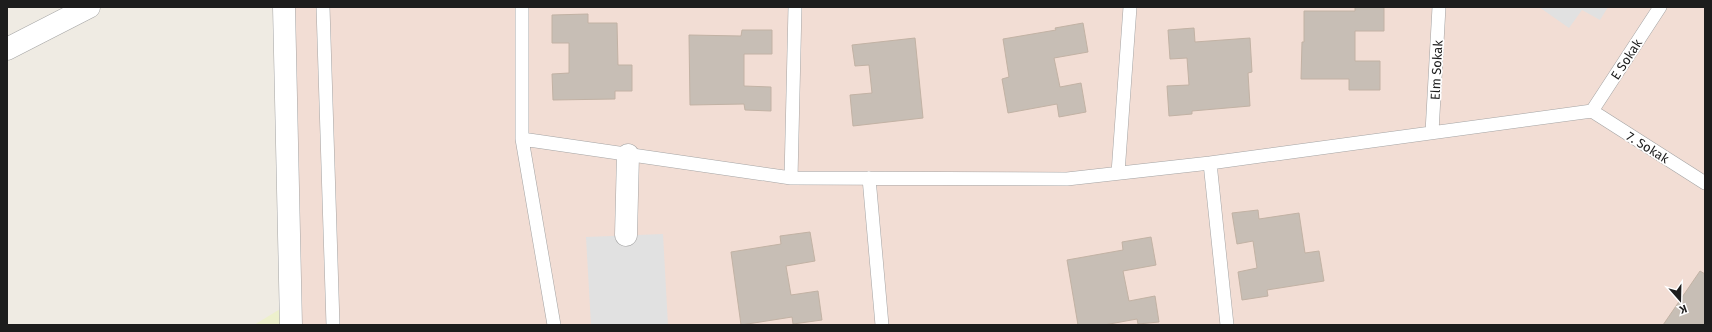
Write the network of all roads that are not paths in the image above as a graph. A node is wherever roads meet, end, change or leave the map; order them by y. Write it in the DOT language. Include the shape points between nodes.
graph roads {
  1 [pos="89,7"];
  2 [pos="284,7"];
  3 [pos="323,7"];
  4 [pos="522,7"];
  5 [pos="795,7"];
  6 [pos="1130,7"];
  7 [pos="1439,7"];
  8 [pos="1660,7"];
  9 [pos="7,49"];
  10 [pos="1592,111"];
  11 [pos="1432,132"];
  12 [pos="522,139"];
  13 [pos="628,155"];
  14 [pos="1210,163"];
  15 [pos="1118,173"];
  16 [pos="791,178"];
  17 [pos="869,178"];
  18 [pos="1705,183"];
  19 [pos="626,235"];
  20 [pos="291,325"];
  21 [pos="333,325"];
  22 [pos="554,325"];
  23 [pos="882,325"];
  24 [pos="1227,325"];
  1 -- 9 [label="street"];
  2 -- 20 [label="street"];
  3 -- 21 [label="lane"];
  4 -- 12 [label="lane"];
  5 -- 16 [label="lane"];
  6 -- 15 [label="lane"];
  7 -- 11 [label="lane, Elm Sokak"];
  8 -- 10 [label="lane, E Sokak"];
  10 -- 11 [label="lane"];
  10 -- 18 [label="lane, 7. Sokak"];
  11 -- 14 [label="lane"];
  12 -- 13 [label="lane"];
  12 -- 22 [label="lane"];
  13 -- 16 [label="lane"];
  13 -- 19 [label="street"];
  14 -- 15 [label="lane"];
  14 -- 24 [label="lane"];
  15 -- 17 [label="lane" via="1067,179"];
  16 -- 17 [label="lane"];
  17 -- 23 [label="lane"];
}
